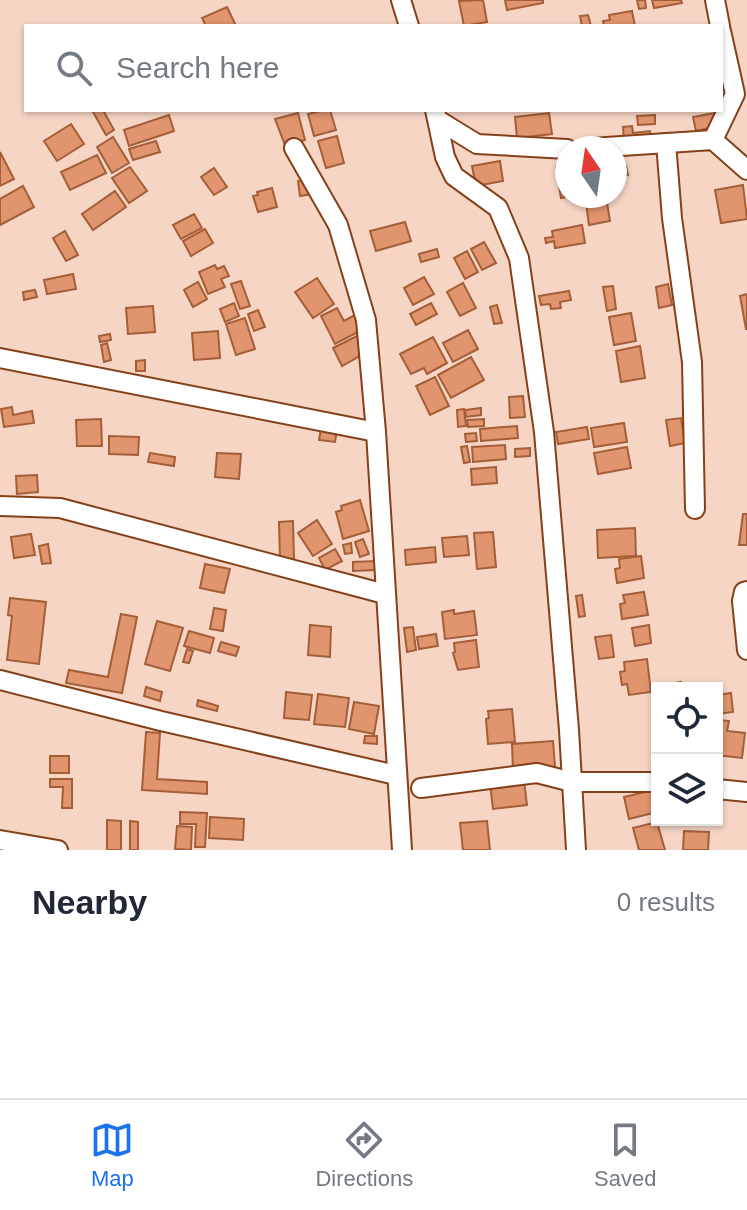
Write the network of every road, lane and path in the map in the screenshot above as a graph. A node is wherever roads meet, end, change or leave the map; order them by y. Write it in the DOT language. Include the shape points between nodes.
graph roads {
  1 [pos="401,0"];
  2 [pos="715,0"];
  3 [pos="408,24"];
  4 [pos="719,24"];
  5 [pos="723,39"];
  6 [pos="437,115"];
  7 [pos="713,140"];
  8 [pos="666,143"];
  9 [pos="627,146"];
  10 [pos="294,148"];
  11 [pos="555,148"];
  12 [pos="747,170"];
  13 [pos="0,358"];
  14 [pos="376,432"];
  15 [pos="0,506"];
  16 [pos="695,509"];
  17 [pos="747,591"];
  18 [pos="385,594"];
  19 [pos="747,650"];
  20 [pos="0,680"];
  21 [pos="396,775"];
  22 [pos="572,782"];
  23 [pos="651,782"];
  24 [pos="421,788"];
  25 [pos="723,790"];
  26 [pos="747,792"];
  27 [pos="0,840"];
  28 [pos="58,850"];
  29 [pos="402,850"];
  30 [pos="576,850"];
  1 -- 3 [label="street"];
  2 -- 4 [label="street"];
  5 -- 7 [label="street" via="735,94"];
  6 -- 11 [label="street" via="477,144"];
  6 -- 22 [label="street" via="454,176 498,208 519,258 544,432"];
  7 -- 8 [label="street"];
  7 -- 12 [label="street"];
  8 -- 9 [label="street"];
  8 -- 16 [label="street" via="692,362"];
  10 -- 14 [label="street" via="338,225 366,320"];
  13 -- 14 [label="street"];
  14 -- 18 [label="street"];
  15 -- 18 [label="street" via="60,508"];
  17 -- 19 [label="street" via="742,601"];
  18 -- 21 [label="street"];
  20 -- 21 [label="street"];
  21 -- 29 [label="street"];
  22 -- 23 [label="street"];
  22 -- 24 [label="street" via="537,773"];
  22 -- 30 [label="street"];
  25 -- 26 [label="street"];
  27 -- 28 [label="street"];
}
